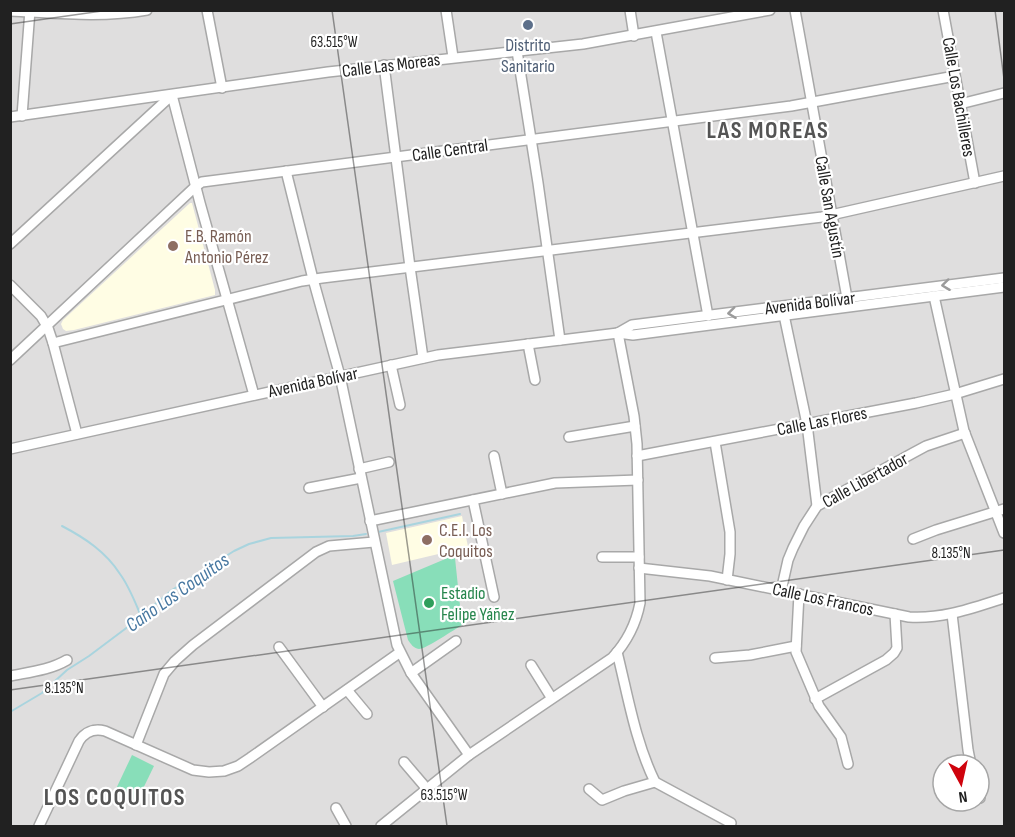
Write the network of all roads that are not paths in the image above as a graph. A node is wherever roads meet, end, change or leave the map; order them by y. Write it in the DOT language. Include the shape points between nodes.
graph roads {
  1 [pos="147,10"];
  2 [pos="207,10"];
  3 [pos="446,10"];
  4 [pos="630,10"];
  5 [pos="770,10"];
  6 [pos="795,10"];
  7 [pos="943,10"];
  8 [pos="10,11"];
  9 [pos="30,11"];
  10 [pos="120,12"];
  11 [pos="656,32"];
  12 [pos="634,36"];
  13 [pos="517,51"];
  14 [pos="453,57"];
  15 [pos="384,65"];
  16 [pos="955,76"];
  17 [pos="222,88"];
  18 [pos="1005,93"];
  19 [pos="172,95"];
  20 [pos="811,102"];
  21 [pos="960,104"];
  22 [pos="22,116"];
  23 [pos="10,117"];
  24 [pos="673,122"];
  25 [pos="531,140"];
  26 [pos="395,157"];
  27 [pos="286,171"];
  28 [pos="1005,176"];
  29 [pos="975,183"];
  30 [pos="196,186"];
  31 [pos="832,215"];
  32 [pos="693,233"];
  33 [pos="10,244"];
  34 [pos="548,251"];
  35 [pos="410,267"];
  36 [pos="1005,278"];
  37 [pos="313,279"];
  38 [pos="10,285"];
  39 [pos="1005,287"];
  40 [pos="934,296"];
  41 [pos="847,298"];
  42 [pos="228,300"];
  43 [pos="784,315"];
  44 [pos="708,316"];
  45 [pos="46,326"];
  46 [pos="618,333"];
  47 [pos="560,340"];
  48 [pos="53,343"];
  49 [pos="528,344"];
  50 [pos="423,358"];
  51 [pos="10,360"];
  52 [pos="391,365"];
  53 [pos="340,376"];
  54 [pos="1005,379"];
  55 [pos="535,380"];
  56 [pos="955,394"];
  57 [pos="254,395"];
  58 [pos="400,405"];
  59 [pos="807,424"];
  60 [pos="635,426"];
  61 [pos="965,433"];
  62 [pos="77,434"];
  63 [pos="569,437"];
  64 [pos="715,442"];
  65 [pos="10,449"];
  66 [pos="494,456"];
  67 [pos="637,456"];
  68 [pos="390,462"];
  69 [pos="360,473"];
  70 [pos="638,480"];
  71 [pos="309,488"];
  72 [pos="502,494"];
  73 [pos="473,500"];
  74 [pos="817,506"];
  75 [pos="1000,511"];
  76 [pos="370,521"];
  77 [pos="1005,533"];
  78 [pos="913,539"];
  79 [pos="374,542"];
  80 [pos="602,557"];
  81 [pos="639,557"];
  82 [pos="639,568"];
  83 [pos="727,580"];
  84 [pos="781,591"];
  85 [pos="799,594"];
  86 [pos="494,597"];
  87 [pos="1005,598"];
  88 [pos="895,614"];
  89 [pos="952,614"];
  90 [pos="456,641"];
  91 [pos="796,646"];
  92 [pos="279,647"];
  93 [pos="617,652"];
  94 [pos="399,653"];
  95 [pos="716,658"];
  96 [pos="67,660"];
  97 [pos="531,665"];
  98 [pos="411,673"];
  99 [pos="10,676"];
  100 [pos="347,690"];
  101 [pos="551,697"];
  102 [pos="815,699"];
  103 [pos="323,707"];
  104 [pos="367,714"];
  105 [pos="136,745"];
  106 [pos="969,753"];
  107 [pos="469,754"];
  108 [pos="404,762"];
  109 [pos="848,764"];
  110 [pos="656,782"];
  111 [pos="427,789"];
  112 [pos="589,789"];
  113 [pos="336,808"];
  114 [pos="730,823"];
  115 [pos="387,825"];
  116 [pos="39,826"];
  117 [pos="346,826"];
  1 -- 10 [label="street"];
  2 -- 17 [label="street"];
  3 -- 14 [label="street"];
  4 -- 12 [label="street"];
  5 -- 11 [label="street, Calle Las Moreas"];
  6 -- 20 [label="street, Calle San Agustín"];
  7 -- 16 [label="street, Calle Los Bachilleres"];
  8 -- 9 [label="street"];
  9 -- 10 [label="street" via="93,15"];
  9 -- 22 [label="street"];
  11 -- 12 [label="street, Calle Las Moreas"];
  11 -- 24 [label="street"];
  12 -- 13 [label="street, Calle Las Moreas"];
  13 -- 14 [label="street, Calle Las Moreas"];
  13 -- 25 [label="street"];
  14 -- 15 [label="street, Calle Las Moreas"];
  15 -- 17 [label="street, Calle Las Moreas"];
  15 -- 26 [label="street"];
  16 -- 20 [label="street, Calle Central"];
  16 -- 21 [label="street, Calle Los Bachilleres"];
  17 -- 19 [label="street, Calle Las Moreas"];
  18 -- 21 [label="street"];
  19 -- 22 [label="street, Calle Las Moreas"];
  19 -- 30 [label="street"];
  19 -- 33 [label="street"];
  20 -- 24 [label="street, Calle Central"];
  20 -- 31 [label="street, Calle San Agustín"];
  21 -- 29 [label="street, Calle Los Bachilleres"];
  22 -- 23 [label="street, Calle Las Moreas"];
  24 -- 25 [label="street, Calle Central"];
  24 -- 32 [label="street"];
  25 -- 26 [label="street, Calle Central"];
  25 -- 34 [label="street"];
  26 -- 27 [label="street, Calle Central"];
  26 -- 35 [label="street"];
  27 -- 30 [label="street, Calle Central" via="205,181"];
  27 -- 37 [label="street"];
  28 -- 29 [label="street"];
  29 -- 31 [label="street"];
  30 -- 42 [label="street"];
  30 -- 45 [label="street, Calle Central"];
  31 -- 32 [label="street"];
  31 -- 41 [label="street, Calle San Agustín"];
  32 -- 34 [label="street"];
  32 -- 44 [label="street"];
  34 -- 35 [label="street"];
  34 -- 47 [label="street"];
  35 -- 37 [label="street"];
  35 -- 50 [label="street"];
  36 -- 41 [label="street, Avenida Bolívar, one-way"];
  37 -- 42 [label="street"];
  37 -- 53 [label="street"];
  38 -- 45 [label="street"];
  39 -- 40 [label="street, Avenida Bolívar"];
  40 -- 43 [label="street, Avenida Bolívar"];
  40 -- 56 [label="street"];
  41 -- 44 [label="street, Avenida Bolívar, one-way"];
  42 -- 48 [label="street"];
  42 -- 57 [label="street"];
  43 -- 46 [label="street, Avenida Bolívar" via="633,335"];
  43 -- 59 [label="street"];
  44 -- 46 [label="street, Avenida Bolívar" via="632,326"];
  45 -- 48 [label="street"];
  45 -- 51 [label="street, Calle Central"];
  46 -- 47 [label="street, Avenida Bolívar"];
  46 -- 60 [label="street"];
  47 -- 49 [label="street, Avenida Bolívar"];
  48 -- 62 [label="street"];
  49 -- 50 [label="street, Avenida Bolívar"];
  49 -- 55 [label="street"];
  50 -- 52 [label="street, Avenida Bolívar"];
  52 -- 53 [label="street, Avenida Bolívar"];
  52 -- 58 [label="street"];
  53 -- 57 [label="street, Avenida Bolívar"];
  53 -- 69 [label="street"];
  54 -- 56 [label="street, Calle Las Flores"];
  56 -- 59 [label="street, Calle Las Flores"];
  56 -- 61 [label="street"];
  57 -- 62 [label="street, Avenida Bolívar"];
  59 -- 64 [label="street, Calle Las Flores"];
  59 -- 74 [label="street"];
  60 -- 63 [label="street"];
  60 -- 67 [label="street"];
  61 -- 74 [label="street, Calle Libertador" via="913,453"];
  61 -- 75 [label="street"];
  62 -- 65 [label="street, Avenida Bolívar"];
  64 -- 67 [label="street, Calle Las Flores"];
  64 -- 83 [label="street" via="730,532"];
  66 -- 72 [label="street"];
  67 -- 70 [label="street"];
  68 -- 69 [label="street"];
  69 -- 71 [label="street"];
  69 -- 76 [label="street"];
  70 -- 72 [label="street" via="566,482"];
  70 -- 81 [label="street"];
  72 -- 73 [label="street"];
  73 -- 76 [label="street"];
  73 -- 86 [label="street"];
  74 -- 84 [label="street, Calle Libertador" via="793,548"];
  75 -- 77 [label="street"];
  75 -- 78 [label="street"];
  76 -- 79 [label="street"];
  79 -- 94 [label="street"];
  79 -- 105 [label="street" via="329,546 316,552 193,645 162,678"];
  80 -- 81 [label="street"];
  81 -- 82 [label="street"];
  82 -- 83 [label="street, Calle Los Francos"];
  82 -- 93 [label="street" via="638,612"];
  83 -- 84 [label="street, Calle Los Francos"];
  84 -- 85 [label="street, Calle Los Francos"];
  85 -- 88 [label="street, Calle Los Francos"];
  85 -- 91 [label="street"];
  87 -- 89 [label="street, Calle Los Francos"];
  88 -- 89 [label="street, Calle Los Francos" via="922,618"];
  88 -- 102 [label="street" via="894,654"];
  89 -- 106 [label="street"];
  90 -- 98 [label="street"];
  91 -- 95 [label="street" via="750,656"];
  91 -- 102 [label="street"];
  92 -- 103 [label="street"];
  93 -- 101 [label="street"];
  93 -- 110 [label="street" via="638,736"];
  94 -- 98 [label="street"];
  94 -- 100 [label="street"];
  96 -- 99 [label="street"];
  97 -- 101 [label="street"];
  98 -- 107 [label="street"];
  100 -- 103 [label="street"];
  100 -- 104 [label="street"];
  101 -- 107 [label="street"];
  102 -- 109 [label="street" via="842,737"];
  103 -- 105 [label="street" via="238,766 224,771 193,770"];
  105 -- 116 [label="street" via="101,730 86,734 79,741"];
  107 -- 111 [label="street"];
  108 -- 111 [label="street"];
  110 -- 112 [label="street" via="602,800"];
  110 -- 114 [label="street"];
  111 -- 115 [label="street"];
  113 -- 117 [label="street"];
}
